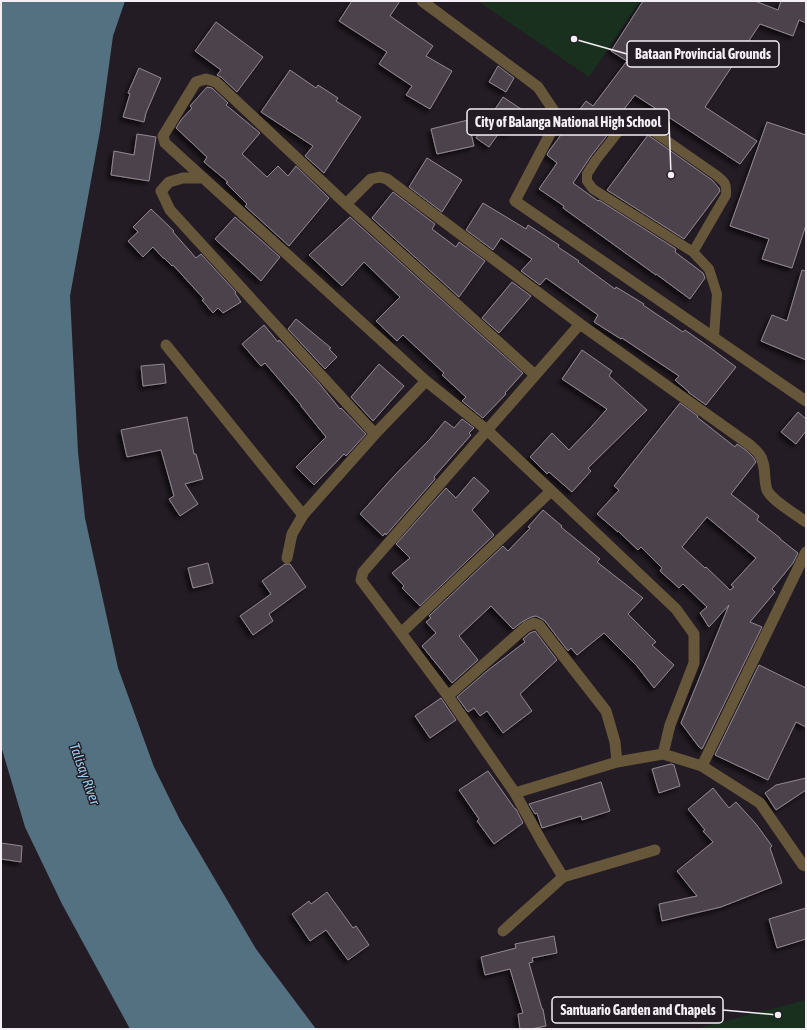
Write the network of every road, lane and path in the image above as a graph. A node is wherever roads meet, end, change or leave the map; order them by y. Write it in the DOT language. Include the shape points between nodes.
graph roads {
  1 [pos="422,1"];
  2 [pos="203,178"];
  3 [pos="346,204"];
  4 [pos="693,252"];
  5 [pos="580,324"];
  6 [pos="714,337"];
  7 [pos="166,345"];
  8 [pos="535,375"];
  9 [pos="426,381"];
  10 [pos="806,401"];
  11 [pos="487,430"];
  12 [pos="375,434"];
  13 [pos="551,491"];
  14 [pos="303,515"];
  15 [pos="806,522"];
  16 [pos="806,552"];
  17 [pos="287,558"];
  18 [pos="401,633"];
  19 [pos="448,696"];
  20 [pos="663,754"];
  21 [pos="617,762"];
  22 [pos="702,766"];
  23 [pos="515,793"];
  24 [pos="655,850"];
  25 [pos="806,866"];
  26 [pos="563,877"];
  27 [pos="503,931"];
  1 -- 6 [label="street" via="538,87 554,111 551,132 515,201"];
  2 -- 3 [label="street" via="165,143 163,136 196,82 206,79 216,82"];
  2 -- 9 [label="street"];
  2 -- 12 [label="street" via="183,178 168,182 160,191 170,210"];
  3 -- 5 [label="street" via="371,179 387,178"];
  3 -- 8 [label="street"];
  4 -- 4 [label="lane" via="726,195 727,187 716,175 637,120 631,120 622,127 596,160 587,174 587,181 593,189"];
  4 -- 6 [label="lane" via="708,269 717,294"];
  5 -- 8 [label="street"];
  5 -- 15 [label="street" via="750,445 760,454 764,464 768,492"];
  6 -- 10 [label="street"];
  7 -- 14 [label="street"];
  8 -- 11 [label="street"];
  9 -- 11 [label="street"];
  9 -- 12 [label="street"];
  11 -- 13 [label="street"];
  11 -- 18 [label="street" via="363,572 361,580"];
  12 -- 14 [label="street"];
  13 -- 18 [label="street"];
  13 -- 20 [label="street" via="676,609 694,634 694,663 670,725"];
  14 -- 17 [label="street" via="292,534"];
  16 -- 22 [label="street"];
  18 -- 19 [label="street"];
  19 -- 21 [label="street" via="526,627 534,623 539,625 606,711 615,742"];
  19 -- 23 [label="street"];
  20 -- 21 [label="street"];
  20 -- 22 [label="street"];
  21 -- 23 [label="street"];
  22 -- 25 [label="street" via="760,803"];
  23 -- 26 [label="street"];
  24 -- 26 [label="street"];
  26 -- 27 [label="street"];
}
